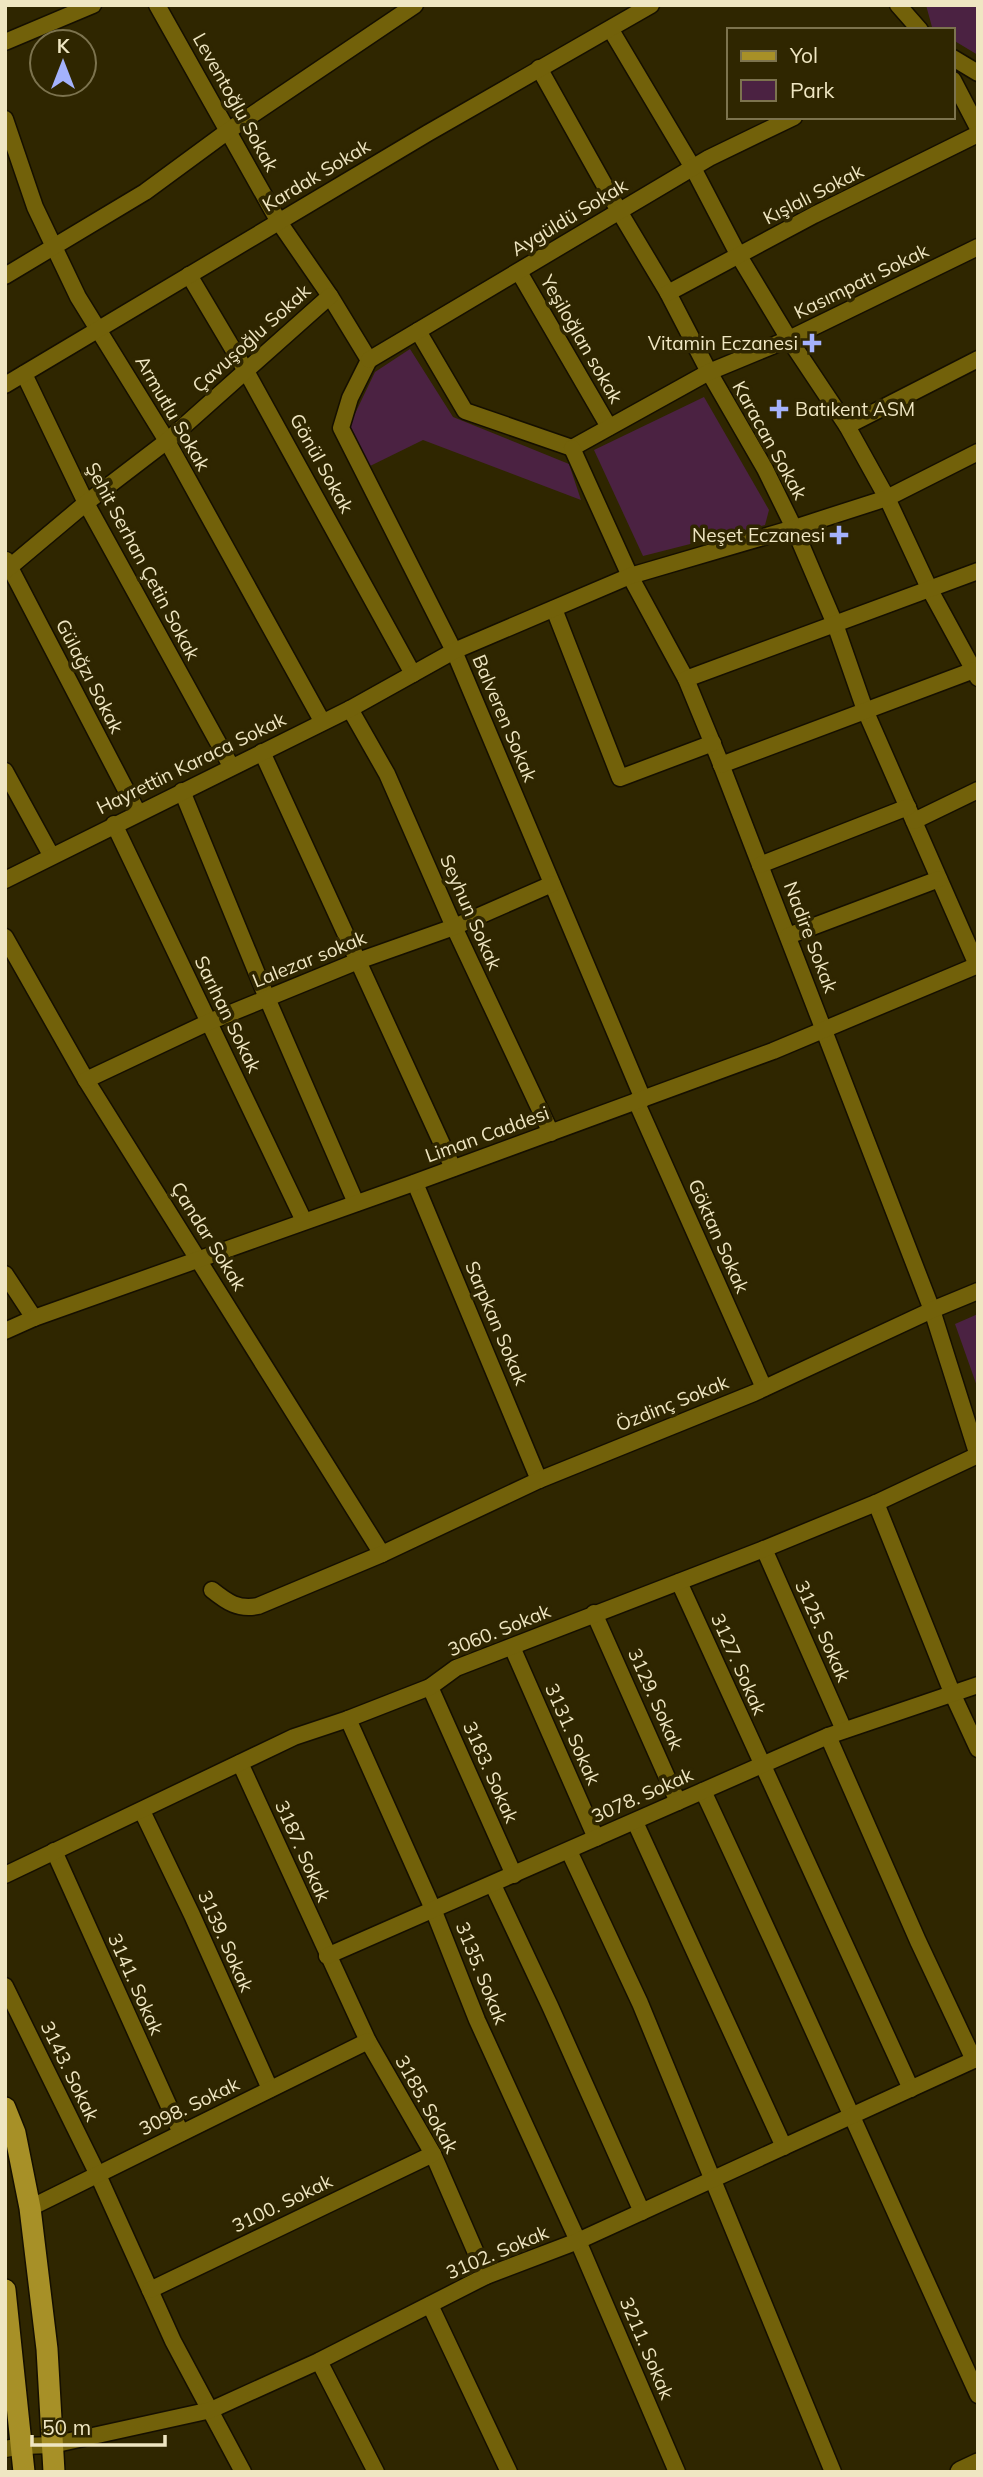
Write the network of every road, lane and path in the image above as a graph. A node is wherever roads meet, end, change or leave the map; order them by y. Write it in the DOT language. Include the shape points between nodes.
graph roads {
  1 [pos="93,5"];
  2 [pos="157,5"];
  3 [pos="415,5"];
  4 [pos="651,5"];
  5 [pos="898,5"];
  6 [pos="918,28"];
  7 [pos="611,30"];
  8 [pos="5,42"];
  9 [pos="955,59"];
  10 [pos="539,68"];
  11 [pos="978,73"];
  12 [pos="955,84"];
  13 [pos="5,119"];
  14 [pos="790,119"];
  15 [pos="978,128"];
  16 [pos="228,131"];
  17 [pos="978,134"];
  18 [pos="693,168"];
  19 [pos="619,211"];
  20 [pos="279,222"];
  21 [pos="978,247"];
  22 [pos="55,248"];
  23 [pos="739,256"];
  24 [pos="519,272"];
  25 [pos="189,275"];
  26 [pos="5,276"];
  27 [pos="668,293"];
  28 [pos="330,296"];
  29 [pos="99,329"];
  30 [pos="418,331"];
  31 [pos="789,340"];
  32 [pos="978,359"];
  33 [pos="369,360"];
  34 [pos="246,371"];
  35 [pos="709,372"];
  36 [pos="24,374"];
  37 [pos="5,385"];
  38 [pos="847,426"];
  39 [pos="609,427"];
  40 [pos="167,441"];
  41 [pos="572,448"];
  42 [pos="978,452"];
  43 [pos="887,498"];
  44 [pos="86,503"];
  45 [pos="794,528"];
  46 [pos="7,565"];
  47 [pos="978,571"];
  48 [pos="630,576"];
  49 [pos="930,590"];
  50 [pos="554,609"];
  51 [pos="835,624"];
  52 [pos="454,651"];
  53 [pos="413,674"];
  54 [pos="976,674"];
  55 [pos="686,679"];
  56 [pos="350,709"];
  57 [pos="865,710"];
  58 [pos="321,721"];
  59 [pos="712,743"];
  60 [pos="262,752"];
  61 [pos="721,765"];
  62 [pos="231,766"];
  63 [pos="5,771"];
  64 [pos="978,790"];
  65 [pos="182,791"];
  66 [pos="138,813"];
  67 [pos="911,814"];
  68 [pos="114,824"];
  69 [pos="51,855"];
  70 [pos="760,865"];
  71 [pos="939,879"];
  72 [pos="5,880"];
  73 [pos="552,884"];
  74 [pos="454,927"];
  75 [pos="788,936"];
  76 [pos="5,937"];
  77 [pos="358,961"];
  78 [pos="977,965"];
  79 [pos="267,998"];
  80 [pos="209,1022"];
  81 [pos="825,1029"];
  82 [pos="86,1080"];
  83 [pos="639,1100"];
  84 [pos="551,1133"];
  85 [pos="453,1168"];
  86 [pos="415,1183"];
  87 [pos="356,1203"];
  88 [pos="304,1221"];
  89 [pos="199,1259"];
  90 [pos="5,1274"];
  91 [pos="978,1291"];
  92 [pos="932,1310"];
  93 [pos="34,1318"];
  94 [pos="5,1331"];
  95 [pos="764,1388"];
  96 [pos="978,1456"];
  97 [pos="539,1480"];
  98 [pos="876,1503"];
  99 [pos="764,1549"];
  100 [pos="382,1554"];
  101 [pos="679,1582"];
  102 [pos="212,1590"];
  103 [pos="594,1614"];
  104 [pos="512,1647"];
  105 [pos="978,1685"];
  106 [pos="430,1687"];
  107 [pos="953,1695"];
  108 [pos="348,1719"];
  109 [pos="844,1730"];
  110 [pos="828,1736"];
  111 [pos="978,1749"];
  112 [pos="240,1763"];
  113 [pos="760,1764"];
  114 [pos="703,1791"];
  115 [pos="678,1802"];
  116 [pos="142,1811"];
  117 [pos="635,1822"];
  118 [pos="596,1838"];
  119 [pos="54,1851"];
  120 [pos="569,1852"];
  121 [pos="5,1875"];
  122 [pos="514,1875"];
  123 [pos="493,1885"];
  124 [pos="433,1909"];
  125 [pos="327,1956"];
  126 [pos="5,1986"];
  127 [pos="368,2041"];
  128 [pos="976,2059"];
  129 [pos="270,2090"];
  130 [pos="911,2090"];
  131 [pos="5,2108"];
  132 [pos="851,2116"];
  133 [pos="181,2133"];
  134 [pos="784,2147"];
  135 [pos="433,2154"];
  136 [pos="98,2175"];
  137 [pos="714,2179"];
  138 [pos="30,2208"];
  139 [pos="642,2212"];
  140 [pos="578,2241"];
  141 [pos="486,2276"];
  142 [pos="5,2290"];
  143 [pos="150,2290"];
  144 [pos="430,2305"];
  145 [pos="9,2355"];
  146 [pos="319,2361"];
  147 [pos="978,2395"];
  148 [pos="211,2410"];
  149 [pos="52,2445"];
  150 [pos="14,2447"];
  151 [pos="978,2464"];
  152 [pos="24,2472"];
  153 [pos="54,2472"];
  154 [pos="243,2472"];
  155 [pos="376,2472"];
  156 [pos="509,2472"];
  157 [pos="677,2472"];
  158 [pos="833,2472"];
  159 [pos="961,2472"];
  1 -- 8 [label="street"];
  2 -- 16 [label="street, Leventoğlu Sokak"];
  3 -- 16 [label="street"];
  4 -- 7 [label="street, Kardak Sokak"];
  5 -- 6 [label="street"];
  7 -- 10 [label="street, Kardak Sokak"];
  7 -- 18 [label="street"];
  9 -- 11 [label="street"];
  10 -- 19 [label="street, Karacan Sokak"];
  10 -- 20 [label="street, Kardak Sokak"];
  12 -- 15 [label="street"];
  13 -- 22 [label="street, Armutlu Sokak" via="35,207"];
  14 -- 18 [label="street, Aygüldü Sokak"];
  16 -- 20 [label="street, Leventoğlu Sokak"];
  16 -- 22 [label="street" via="145,192"];
  17 -- 23 [label="street, Kışlalı Sokak"];
  18 -- 19 [label="street, Aygüldü Sokak"];
  18 -- 23 [label="street"];
  19 -- 24 [label="street, Aygüldü Sokak"];
  19 -- 27 [label="street, Karacan Sokak"];
  20 -- 25 [label="street, Kardak Sokak"];
  20 -- 28 [label="street, Leventoğlu Sokak"];
  21 -- 31 [label="street, Kasımpatı Sokak"];
  22 -- 26 [label="street"];
  22 -- 29 [label="street, Armutlu Sokak" via="78,298"];
  23 -- 27 [label="street, Kışlalı Sokak"];
  23 -- 31 [label="street"];
  24 -- 30 [label="street, Aygüldü Sokak"];
  24 -- 39 [label="street, Yeşiloğlan sokak"];
  25 -- 29 [label="street, Kardak Sokak"];
  25 -- 34 [label="street, Gönül Sokak"];
  27 -- 35 [label="street, Karacan Sokak"];
  28 -- 33 [label="street, Leventoğlu Sokak"];
  28 -- 34 [label="street, Çavuşoğlu Sokak"];
  29 -- 36 [label="street, Kardak Sokak"];
  29 -- 40 [label="street, Armutlu Sokak"];
  30 -- 33 [label="street, Aygüldü Sokak"];
  30 -- 41 [label="street" via="465,411"];
  31 -- 35 [label="street, Kasımpatı Sokak"];
  31 -- 38 [label="street"];
  32 -- 38 [label="street"];
  33 -- 52 [label="street, Balveren Sokak" via="341,428"];
  34 -- 40 [label="street, Çavuşoğlu Sokak"];
  34 -- 53 [label="street, Gönül Sokak"];
  35 -- 39 [label="street, Kasımpatı Sokak"];
  35 -- 45 [label="street, Karacan Sokak"];
  36 -- 37 [label="street, Kardak Sokak"];
  36 -- 44 [label="street, Şehit Serhan Çetin Sokak"];
  38 -- 43 [label="street"];
  39 -- 41 [label="street, Kasımpatı Sokak"];
  40 -- 44 [label="street, Çavuşoğlu Sokak"];
  40 -- 58 [label="street, Armutlu Sokak"];
  41 -- 48 [label="street, Nadire Sokak"];
  42 -- 43 [label="street"];
  43 -- 45 [label="street"];
  43 -- 49 [label="street"];
  44 -- 46 [label="street, Çavuşoğlu Sokak"];
  44 -- 62 [label="street, Şehit Serhan Çetin Sokak"];
  45 -- 48 [label="street"];
  45 -- 51 [label="street, Karacan Sokak"];
  46 -- 66 [label="street, Gülağzı Sokak"];
  47 -- 49 [label="street"];
  48 -- 50 [label="street"];
  48 -- 55 [label="street, Nadire Sokak"];
  49 -- 51 [label="street"];
  49 -- 54 [label="street"];
  50 -- 52 [label="street"];
  50 -- 59 [label="street" via="620,778"];
  51 -- 55 [label="street"];
  51 -- 57 [label="street, Karacan Sokak"];
  52 -- 53 [label="street, Hayrettin Karaca Sokak"];
  52 -- 73 [label="street, Balveren Sokak"];
  53 -- 56 [label="street, Hayrettin Karaca Sokak"];
  54 -- 57 [label="street"];
  55 -- 59 [label="street, Nadire Sokak"];
  56 -- 58 [label="street, Hayrettin Karaca Sokak"];
  56 -- 74 [label="street, Seyhun Sokak" via="387,774"];
  57 -- 61 [label="street"];
  57 -- 67 [label="street, Karacan Sokak"];
  58 -- 60 [label="street, Hayrettin Karaca Sokak"];
  59 -- 61 [label="street, Nadire Sokak"];
  60 -- 62 [label="street, Hayrettin Karaca Sokak"];
  60 -- 77 [label="street"];
  61 -- 70 [label="street, Nadire Sokak"];
  62 -- 65 [label="street, Hayrettin Karaca Sokak"];
  63 -- 69 [label="street"];
  64 -- 67 [label="street"];
  65 -- 66 [label="street, Hayrettin Karaca Sokak"];
  65 -- 79 [label="street"];
  66 -- 68 [label="street, Hayrettin Karaca Sokak"];
  67 -- 70 [label="street"];
  67 -- 71 [label="street, Karacan Sokak"];
  68 -- 69 [label="street, Hayrettin Karaca Sokak"];
  68 -- 80 [label="street, Sarıhan Sokak"];
  69 -- 72 [label="street, Hayrettin Karaca Sokak"];
  70 -- 75 [label="street, Nadire Sokak"];
  71 -- 75 [label="street"];
  71 -- 78 [label="street, Karacan Sokak"];
  73 -- 74 [label="street, Lalezar sokak"];
  73 -- 83 [label="street, Balveren Sokak"];
  74 -- 77 [label="street, Lalezar sokak"];
  74 -- 84 [label="street, Seyhun Sokak"];
  75 -- 81 [label="street, Nadire Sokak"];
  76 -- 82 [label="street, Çandar Sokak"];
  77 -- 79 [label="street, Lalezar sokak"];
  77 -- 85 [label="street"];
  78 -- 81 [label="street, Liman Caddesi"];
  79 -- 80 [label="street, Lalezar sokak"];
  79 -- 87 [label="street"];
  80 -- 82 [label="street, Lalezar sokak"];
  80 -- 88 [label="street, Sarıhan Sokak"];
  81 -- 83 [label="street, Liman Caddesi"];
  81 -- 92 [label="street, Nadire Sokak"];
  82 -- 89 [label="street, Çandar Sokak"];
  83 -- 84 [label="street, Liman Caddesi"];
  83 -- 95 [label="street, Göktan Sokak"];
  84 -- 85 [label="street, Liman Caddesi"];
  85 -- 86 [label="street, Liman Caddesi"];
  86 -- 87 [label="street, Liman Caddesi"];
  86 -- 97 [label="street, Sarpkan Sokak"];
  87 -- 88 [label="street, Liman Caddesi"];
  88 -- 89 [label="street, Liman Caddesi"];
  89 -- 93 [label="street, Liman Caddesi"];
  89 -- 100 [label="street, Çandar Sokak"];
  90 -- 93 [label="street"];
  91 -- 92 [label="street, Özdinç Sokak"];
  92 -- 95 [label="street, Özdinç Sokak"];
  92 -- 96 [label="street, Nadire Sokak"];
  93 -- 94 [label="street, Liman Caddesi"];
  95 -- 97 [label="street, Özdinç Sokak"];
  96 -- 98 [label="street, 3060. Sokak"];
  97 -- 100 [label="street, Özdinç Sokak"];
  98 -- 99 [label="street, 3060. Sokak"];
  98 -- 107 [label="street"];
  99 -- 101 [label="street, 3060. Sokak"];
  99 -- 109 [label="street, 3125. Sokak"];
  100 -- 102 [label="street, Özdinç Sokak" via="252,1607 232,1605"];
  101 -- 103 [label="street, 3060. Sokak"];
  101 -- 113 [label="street, 3127. Sokak"];
  103 -- 104 [label="street, 3060. Sokak"];
  103 -- 115 [label="street, 3129. Sokak"];
  104 -- 106 [label="street, 3060. Sokak" via="456,1668"];
  104 -- 118 [label="street, 3131. Sokak"];
  105 -- 107 [label="street, 3078. Sokak"];
  106 -- 108 [label="street, 3060. Sokak"];
  106 -- 122 [label="street, 3183. Sokak"];
  107 -- 109 [label="street, 3078. Sokak"];
  107 -- 111 [label="street"];
  108 -- 112 [label="street, 3060. Sokak" via="294,1737"];
  108 -- 124 [label="street, 3135. Sokak"];
  109 -- 110 [label="street, 3078. Sokak"];
  110 -- 113 [label="street, 3078. Sokak"];
  110 -- 128 [label="street" via="918,1941"];
  112 -- 116 [label="street, 3060. Sokak"];
  112 -- 125 [label="street, 3187. Sokak"];
  113 -- 114 [label="street, 3078. Sokak"];
  113 -- 130 [label="street, 3127. Sokak"];
  114 -- 115 [label="street, 3078. Sokak"];
  114 -- 132 [label="street"];
  115 -- 117 [label="street, 3078. Sokak"];
  116 -- 119 [label="street, 3060. Sokak"];
  116 -- 129 [label="street, 3139. Sokak"];
  117 -- 118 [label="street, 3078. Sokak"];
  117 -- 134 [label="street"];
  118 -- 120 [label="street, 3078. Sokak"];
  119 -- 121 [label="street, 3060. Sokak"];
  119 -- 133 [label="street, 3141. Sokak"];
  120 -- 122 [label="street, 3078. Sokak"];
  120 -- 137 [label="street" via="640,2003"];
  122 -- 123 [label="street, 3078. Sokak"];
  123 -- 124 [label="street, 3078. Sokak"];
  123 -- 139 [label="street"];
  124 -- 125 [label="street, 3078. Sokak"];
  124 -- 140 [label="street, 3135. Sokak" via="477,2020"];
  125 -- 127 [label="street, 3185. Sokak"];
  126 -- 136 [label="street, 3143. Sokak"];
  127 -- 129 [label="street, 3098. Sokak"];
  127 -- 135 [label="street, 3185. Sokak"];
  128 -- 130 [label="street, 3102. Sokak"];
  129 -- 133 [label="street, 3098. Sokak"];
  130 -- 132 [label="street, 3102. Sokak"];
  131 -- 138 [label="main road" via="15,2133"];
  132 -- 134 [label="street, 3102. Sokak"];
  132 -- 147 [label="street"];
  133 -- 136 [label="street, 3098. Sokak"];
  134 -- 137 [label="street, 3102. Sokak"];
  135 -- 141 [label="street, 3185. Sokak"];
  135 -- 143 [label="street, 3100. Sokak"];
  136 -- 138 [label="street, 3098. Sokak"];
  136 -- 143 [label="street, 3143. Sokak"];
  137 -- 139 [label="street, 3102. Sokak"];
  137 -- 158 [label="street"];
  138 -- 149 [label="main road" via="47,2349"];
  139 -- 140 [label="street, 3102. Sokak"];
  140 -- 141 [label="street, 3102. Sokak"];
  140 -- 157 [label="street, 3211. Sokak"];
  141 -- 144 [label="street, 3102. Sokak"];
  142 -- 145 [label="main road"];
  143 -- 148 [label="street, 3143. Sokak"];
  144 -- 146 [label="street, 3102. Sokak"];
  144 -- 156 [label="street"];
  145 -- 150 [label="main road"];
  146 -- 148 [label="street, 3102. Sokak"];
  146 -- 155 [label="street"];
  148 -- 149 [label="street, 3102. Sokak"];
  148 -- 154 [label="street, 3143. Sokak"];
  149 -- 150 [label="street, 3102. Sokak"];
  149 -- 153 [label="main road"];
  150 -- 152 [label="main road"];
  151 -- 159 [label="street"];
}
